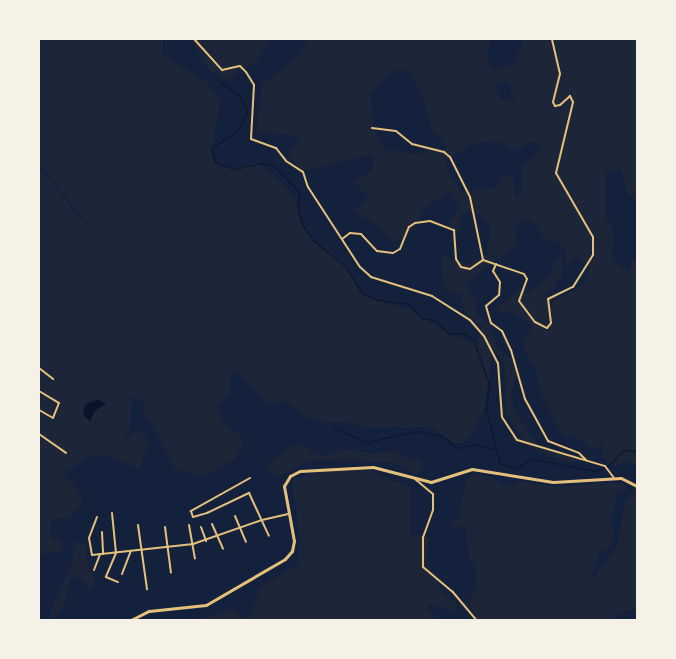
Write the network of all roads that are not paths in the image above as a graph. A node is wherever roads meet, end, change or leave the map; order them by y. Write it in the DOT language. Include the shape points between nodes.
graph roads {
  1 [pos="194,39"];
  2 [pos="552,39"];
  3 [pos="372,128"];
  4 [pos="342,239"];
  5 [pos="483,260"];
  6 [pos="496,264"];
  7 [pos="39,368"];
  8 [pos="53,379"];
  9 [pos="39,391"];
  10 [pos="39,410"];
  11 [pos="39,434"];
  12 [pos="66,453"];
  13 [pos="588,462"];
  14 [pos="250,478"];
  15 [pos="414,478"];
  16 [pos="614,478"];
  17 [pos="637,486"];
  18 [pos="112,513"];
  19 [pos="288,514"];
  20 [pos="235,516"];
  21 [pos="97,517"];
  22 [pos="262,520"];
  23 [pos="212,524"];
  24 [pos="189,525"];
  25 [pos="138,526"];
  26 [pos="165,527"];
  27 [pos="201,527"];
  28 [pos="241,530"];
  29 [pos="102,532"];
  30 [pos="269,536"];
  31 [pos="218,538"];
  32 [pos="206,541"];
  33 [pos="246,542"];
  34 [pos="193,544"];
  35 [pos="168,547"];
  36 [pos="223,549"];
  37 [pos="141,550"];
  38 [pos="131,551"];
  39 [pos="116,553"];
  40 [pos="102,554"];
  41 [pos="195,558"];
  42 [pos="94,570"];
  43 [pos="171,573"];
  44 [pos="122,574"];
  45 [pos="118,582"];
  46 [pos="147,588"];
  47 [pos="131,620"];
  48 [pos="476,620"];
  1 -- 4 [label="street" via="222,70 240,66 246,72 255,92 251,139 276,148 286,161 303,172 308,187"];
  2 -- 6 [label="street" via="560,74 554,106 570,96 573,102 556,173 593,237 595,248 573,287 548,299 549,328 535,322 519,300 527,279 524,274"];
  3 -- 5 [label="street" via="396,131 412,144 450,157 470,198"];
  4 -- 5 [label="street" via="350,233 361,234 377,251 393,253 400,248 409,227 430,221 454,230 456,259 460,267 470,269"];
  4 -- 13 [label="street" via="352,258 371,277 432,296 470,320 484,336 498,364 502,417 517,440"];
  5 -- 6 [label="street"];
  6 -- 13 [label="street" via="493,271 500,282 499,296 486,306 491,323 502,331 511,350 525,398 548,441 580,453"];
  7 -- 8 [label="street"];
  9 -- 10 [label="street" via="59,403 52,418"];
  11 -- 12 [label="street"];
  13 -- 16 [label="street" via="605,466"];
  14 -- 22 [label="street" via="191,511 193,517 208,513 249,493"];
  15 -- 16 [label="main road" via="431,482 472,469 554,482"];
  15 -- 19 [label="main road" via="373,467 300,470 290,476 284,486"];
  15 -- 48 [label="street" via="433,494 433,510 423,536 423,567 457,596"];
  16 -- 17 [label="main road"];
  18 -- 39 [label="street"];
  19 -- 22 [label="street"];
  19 -- 47 [label="main road" via="293,546 289,556 278,564 206,605 149,611"];
  20 -- 28 [label="street"];
  21 -- 40 [label="street" via="89,538 92,555"];
  22 -- 28 [label="street"];
  22 -- 30 [label="street"];
  23 -- 31 [label="street"];
  24 -- 34 [label="street"];
  25 -- 37 [label="street"];
  26 -- 35 [label="street"];
  27 -- 32 [label="street"];
  28 -- 31 [label="street"];
  28 -- 33 [label="street"];
  29 -- 40 [label="street"];
  31 -- 32 [label="street"];
  31 -- 36 [label="street"];
  32 -- 34 [label="street"];
  34 -- 35 [label="street"];
  34 -- 41 [label="street"];
  35 -- 37 [label="street"];
  35 -- 43 [label="street"];
  37 -- 38 [label="street"];
  37 -- 46 [label="street"];
  38 -- 39 [label="street"];
  38 -- 44 [label="street"];
  39 -- 40 [label="street"];
  39 -- 45 [label="street" via="106,577"];
  40 -- 42 [label="street"];
}
